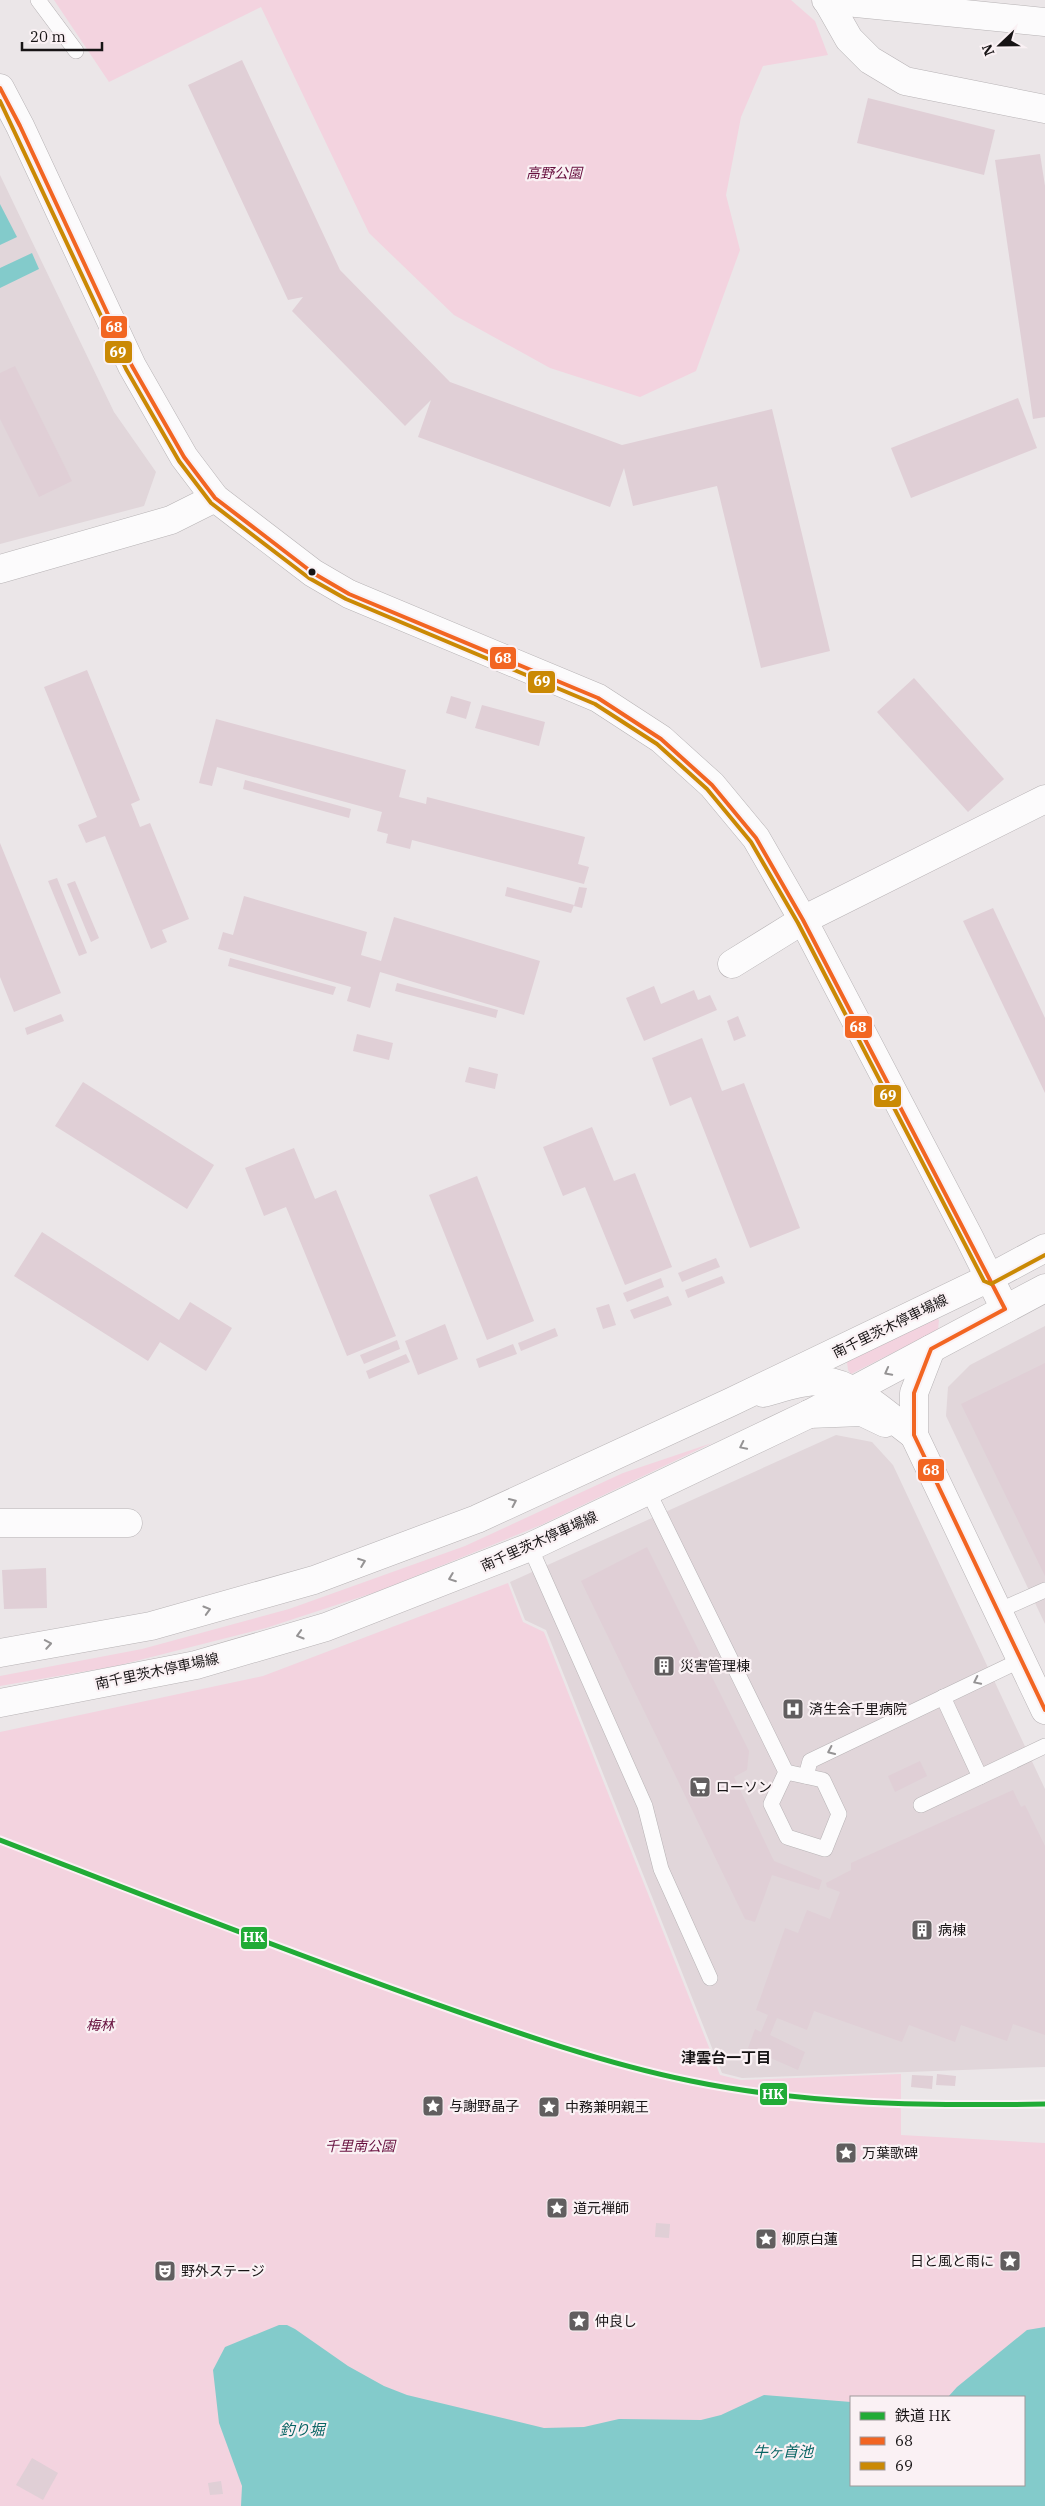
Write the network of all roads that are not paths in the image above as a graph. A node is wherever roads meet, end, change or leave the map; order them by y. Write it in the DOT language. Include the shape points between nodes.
graph roads {
  1 [pos="38,0"];
  2 [pos="827,1"];
  3 [pos="1045,22"];
  4 [pos="76,51"];
  5 [pos="0,88"];
  6 [pos="1045,109"];
  7 [pos="215,498"];
  8 [pos="0,570"];
  9 [pos="1045,799"];
  10 [pos="803,920"];
  11 [pos="732,964"];
  12 [pos="1045,1248"];
  13 [pos="989,1278"];
  14 [pos="1045,1288"];
  15 [pos="1005,1309"];
  16 [pos="931,1349"];
  17 [pos="854,1391"];
  18 [pos="731,1402"];
  19 [pos="809,1414"];
  20 [pos="914,1435"];
  21 [pos="648,1491"];
  22 [pos="0,1523"];
  23 [pos="128,1523"];
  24 [pos="530,1548"];
  25 [pos="1045,1590"];
  26 [pos="998,1611"];
  27 [pos="0,1653"];
  28 [pos="1021,1660"];
  29 [pos="943,1697"];
  30 [pos="0,1703"];
  31 [pos="1045,1710"];
  32 [pos="1045,1746"];
  33 [pos="786,1772"];
  34 [pos="806,1776"];
  35 [pos="980,1777"];
  36 [pos="921,1805"];
  37 [pos="710,1978"];
  1 -- 4 [label="lane"];
  2 -- 3 [label="street"];
  2 -- 6 [label="street" via="849,39 870,60 905,81"];
  5 -- 7 [label="street" via="132,366 184,457"];
  7 -- 8 [label="street" via="171,520"];
  7 -- 10 [label="street" via="313,573 349,594 598,698 660,739 712,785 756,838"];
  9 -- 10 [label="street"];
  10 -- 11 [label="street"];
  10 -- 13 [label="street"];
  12 -- 13 [label="street, 南千里茨木停車場線"];
  13 -- 15 [label="street"];
  13 -- 18 [label="street, 南千里茨木停車場線"];
  14 -- 15 [label="street, 南千里茨木停車場線"];
  15 -- 16 [label="street, 南千里茨木停車場線"];
  16 -- 17 [label="street, 南千里茨木停車場線, one-way"];
  16 -- 20 [label="street" via="914,1393"];
  17 -- 18 [label="street" via="825,1381 793,1385"];
  17 -- 19 [label="street, 南千里茨木停車場線"];
  17 -- 20 [label="street"];
  27 -- 18 [label="street, 南千里茨木停車場線, one-way" via="151,1626 314,1580 477,1519"];
  19 -- 20 [label="street" via="862,1412"];
  19 -- 21 [label="street, 南千里茨木停車場線, one-way"];
  20 -- 26 [label="street"];
  21 -- 24 [label="street, 南千里茨木停車場線"];
  21 -- 33 [label="lane"];
  22 -- 23 [label="street"];
  24 -- 30 [label="street, 南千里茨木停車場線, one-way" via="326,1627 196,1666"];
  24 -- 37 [label="lane" via="645,1806 661,1869"];
  25 -- 26 [label="lane"];
  26 -- 28 [label="street"];
  28 -- 29 [label="lane, one-way"];
  28 -- 31 [label="street"];
  29 -- 34 [label="lane, one-way" via="810,1761"];
  29 -- 35 [label="lane"];
  32 -- 35 [label="lane"];
  33 -- 34 [label="lane"];
  33 -- 34 [label="lane" via="771,1804 787,1837 825,1849 839,1814 823,1780"];
  35 -- 36 [label="lane"];
}
